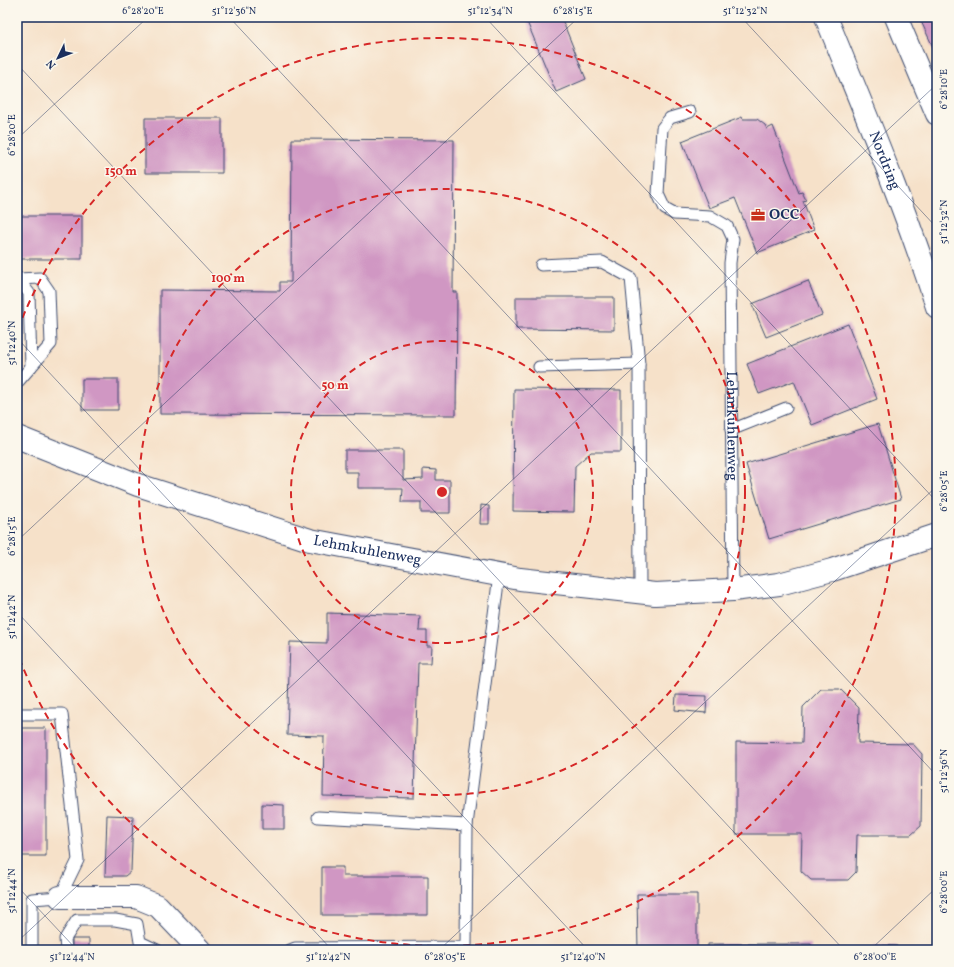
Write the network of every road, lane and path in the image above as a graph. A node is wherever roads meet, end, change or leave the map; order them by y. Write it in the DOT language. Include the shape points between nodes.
graph roads {
  1 [pos="826,17"];
  2 [pos="896,17"];
  3 [pos="690,112"];
  4 [pos="937,114"];
  5 [pos="541,265"];
  6 [pos="18,279"];
  7 [pos="937,307"];
  8 [pos="639,364"];
  9 [pos="31,367"];
  10 [pos="539,367"];
  11 [pos="17,382"];
  12 [pos="786,408"];
  13 [pos="731,430"];
  14 [pos="17,437"];
  15 [pos="937,535"];
  16 [pos="499,575"];
  17 [pos="733,590"];
  18 [pos="640,592"];
  19 [pos="17,714"];
  20 [pos="318,817"];
  21 [pos="468,825"];
  22 [pos="60,897"];
  23 [pos="194,948"];
  24 [pos="32,950"];
  25 [pos="66,950"];
  26 [pos="156,950"];
  27 [pos="290,950"];
  1 -- 7 [label="street, Nordring" via="875,136"];
  2 -- 4 [label="street"];
  3 -- 13 [label="lane, Lehmkuhlenweg" via="670,118 662,128 658,194 665,209 674,214 710,216 727,226 733,239 730,263"];
  5 -- 8 [label="lane" via="602,262 631,278"];
  6 -- 9 [label="lane" via="29,293"];
  6 -- 9 [label="lane" via="40,278 49,291 52,344"];
  8 -- 10 [label="lane"];
  8 -- 18 [label="lane"];
  9 -- 11 [label="lane"];
  12 -- 13 [label="lane"];
  13 -- 17 [label="lane, Lehmkuhlenweg"];
  14 -- 16 [label="street, Lehmkuhlenweg" via="138,485 310,540"];
  15 -- 17 [label="street, Lehmkuhlenweg" via="832,570 779,584"];
  16 -- 18 [label="street, Lehmkuhlenweg"];
  16 -- 21 [label="lane"];
  17 -- 18 [label="street, Lehmkuhlenweg" via="655,594"];
  19 -- 22 [label="lane" via="62,714 78,860"];
  20 -- 21 [label="lane"];
  21 -- 27 [label="lane" via="466,947"];
  22 -- 23 [label="street" via="136,897 158,906"];
  22 -- 24 [label="lane" via="32,899"];
  25 -- 26 [label="lane" via="65,939 77,920 115,920 137,924 140,942"];
}
